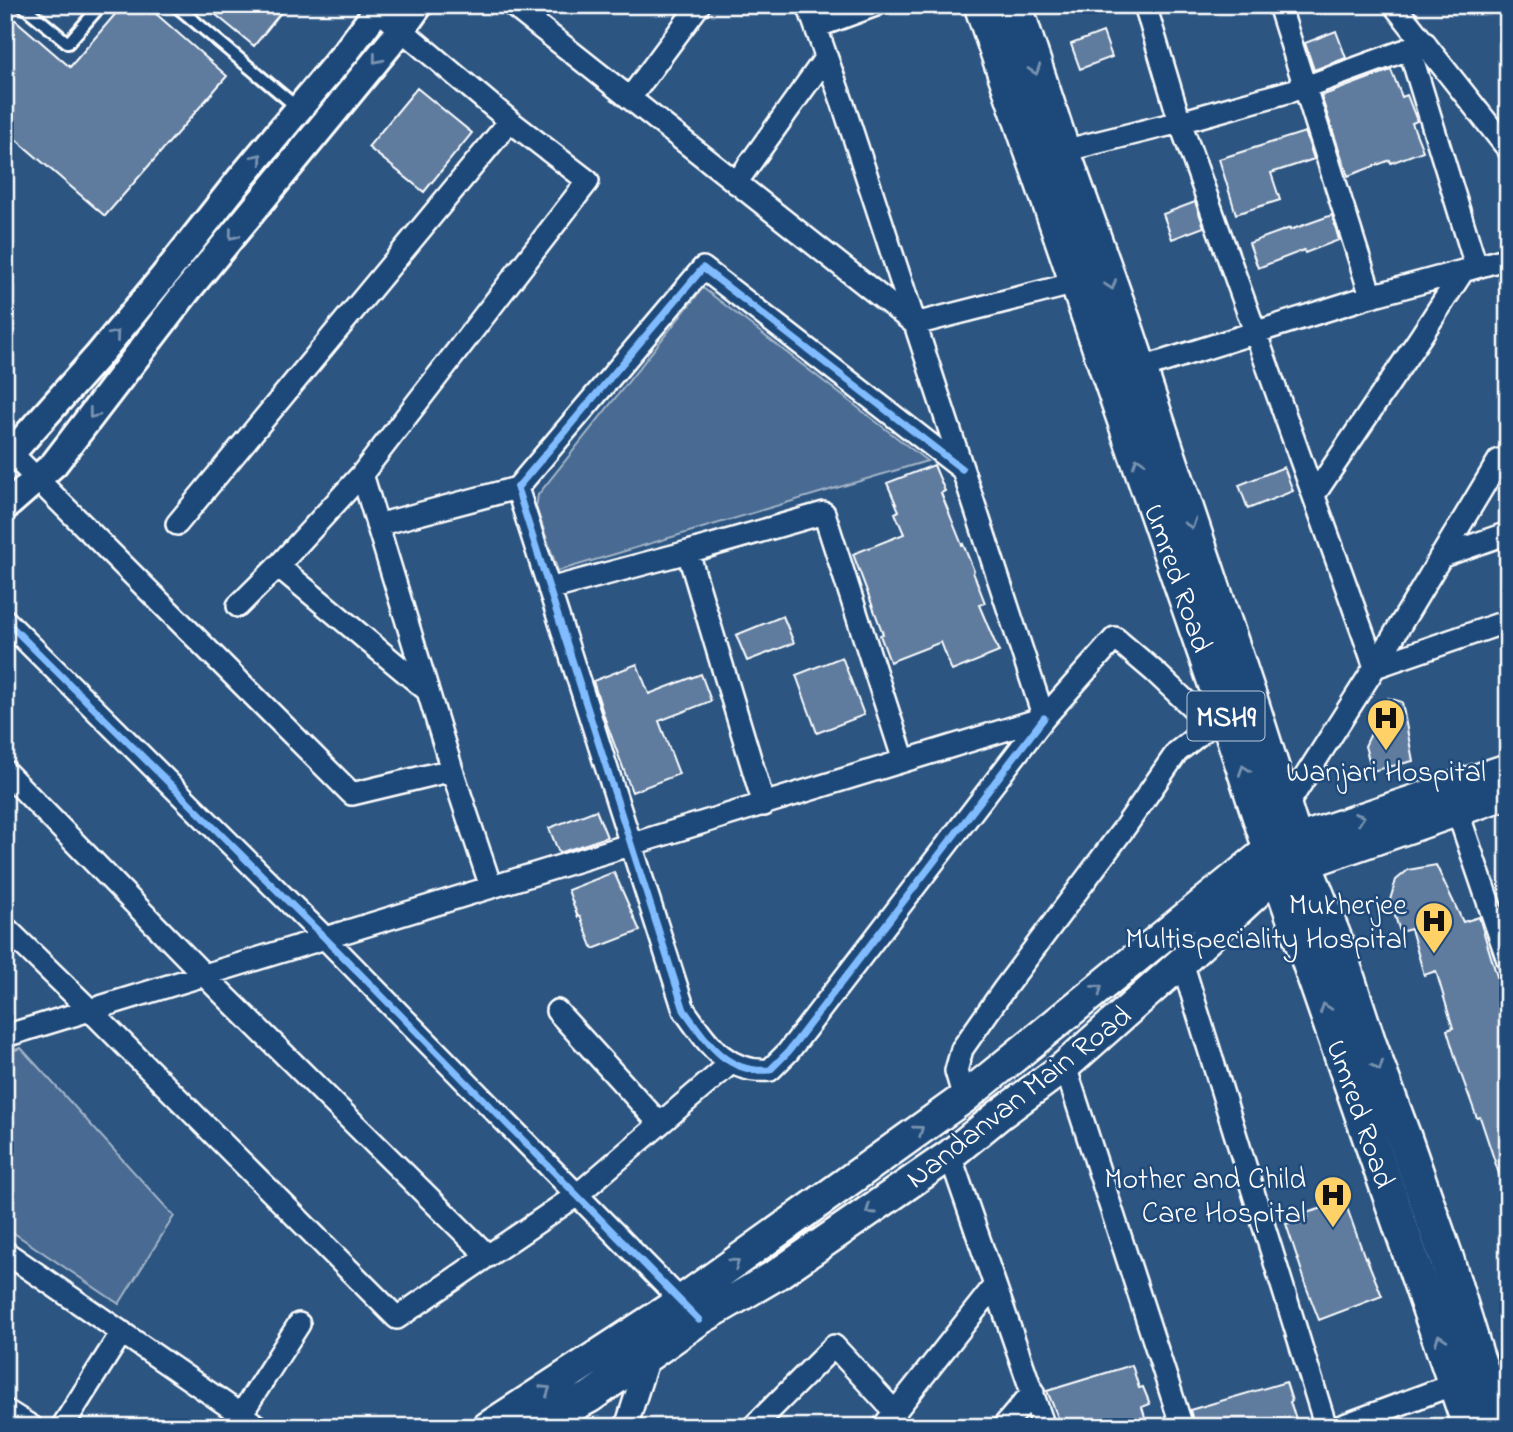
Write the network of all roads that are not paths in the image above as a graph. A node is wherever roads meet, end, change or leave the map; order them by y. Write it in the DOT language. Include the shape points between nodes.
graph roads {
  1 [pos="22,5"];
  2 [pos="100,5"];
  3 [pos="175,5"];
  4 [pos="419,5"];
  5 [pos="699,5"];
  6 [pos="808,5"];
  7 [pos="876,5"];
  8 [pos="981,5"];
  9 [pos="1014,5"];
  10 [pos="1145,5"];
  11 [pos="1279,5"];
  12 [pos="1394,5"];
  13 [pos="379,7"];
  14 [pos="524,9"];
  15 [pos="816,27"];
  16 [pos="402,29"];
  17 [pos="1417,46"];
  18 [pos="826,57"];
  19 [pos="1305,88"];
  20 [pos="630,99"];
  21 [pos="299,109"];
  22 [pos="510,121"];
  23 [pos="1180,122"];
  24 [pos="1508,149"];
  25 [pos="1063,151"];
  26 [pos="736,183"];
  27 [pos="1508,258"];
  28 [pos="1470,268"];
  29 [pos="1076,283"];
  30 [pos="1371,296"];
  31 [pos="915,324"];
  32 [pos="1256,332"];
  33 [pos="1139,369"];
  34 [pos="1505,454"];
  35 [pos="8,457"];
  36 [pos="962,470"];
  37 [pos="362,474"];
  38 [pos="36,481"];
  39 [pos="517,488"];
  40 [pos="1314,495"];
  41 [pos="5,507"];
  42 [pos="177,524"];
  43 [pos="377,525"];
  44 [pos="1504,539"];
  45 [pos="688,552"];
  46 [pos="1440,557"];
  47 [pos="278,566"];
  48 [pos="550,589"];
  49 [pos="238,607"];
  50 [pos="5,620"];
  51 [pos="1508,621"];
  52 [pos="1375,667"];
  53 [pos="428,691"];
  54 [pos="1044,718"];
  55 [pos="1231,718"];
  56 [pos="904,761"];
  57 [pos="1508,769"];
  58 [pos="452,770"];
  59 [pos="5,771"];
  60 [pos="1508,793"];
  61 [pos="764,805"];
  62 [pos="1457,810"];
  63 [pos="1273,811"];
  64 [pos="632,845"];
  65 [pos="1287,856"];
  66 [pos="491,887"];
  67 [pos="5,927"];
  68 [pos="324,937"];
  69 [pos="1508,960"];
  70 [pos="1182,962"];
  71 [pos="204,975"];
  72 [pos="90,1010"];
  73 [pos="557,1012"];
  74 [pos="5,1036"];
  75 [pos="731,1063"];
  76 [pos="1065,1066"];
  77 [pos="964,1098"];
  78 [pos="660,1124"];
  79 [pos="950,1155"];
  80 [pos="577,1195"];
  81 [pos="5,1252"];
  82 [pos="488,1256"];
  83 [pos="995,1285"];
  84 [pos="690,1310"];
  85 [pos="299,1324"];
  86 [pos="122,1332"];
  87 [pos="649,1355"];
  88 [pos="1469,1378"];
  89 [pos="1032,1392"];
  90 [pos="5,1410"];
  91 [pos="889,1419"];
  92 [pos="245,1423"];
  93 [pos="32,1427"];
  94 [pos="62,1427"];
  95 [pos="488,1427"];
  96 [pos="534,1427"];
  97 [pos="626,1427"];
  98 [pos="753,1427"];
  99 [pos="1003,1427"];
  100 [pos="1044,1427"];
  101 [pos="1182,1427"];
  102 [pos="1326,1427"];
  103 [pos="1339,1427"];
  104 [pos="1470,1427"];
  105 [pos="1501,1427"];
  1 -- 2 [label="lane" via="68,43"];
  3 -- 21 [label="lane"];
  4 -- 16 [label="street"];
  5 -- 20 [label="street"];
  6 -- 15 [label="street"];
  7 -- 15 [label="street"];
  8 -- 29 [label="main road, Umred Road / MSH9"];
  9 -- 25 [label="main road, one-way"];
  10 -- 23 [label="street"];
  11 -- 19 [label="street"];
  12 -- 17 [label="street"];
  13 -- 16 [label="street"];
  13 -- 21 [label="street"];
  14 -- 20 [label="street"];
  15 -- 18 [label="street"];
  16 -- 22 [label="street"];
  16 -- 38 [label="street, one-way"];
  17 -- 19 [label="street"];
  17 -- 24 [label="street"];
  17 -- 28 [label="street"];
  18 -- 26 [label="street"];
  18 -- 31 [label="street"];
  19 -- 23 [label="street"];
  19 -- 30 [label="street"];
  20 -- 26 [label="street"];
  35 -- 21 [label="street, one-way" via="97,357"];
  22 -- 37 [label="street" via="588,181"];
  22 -- 42 [label="street"];
  23 -- 25 [label="street"];
  23 -- 32 [label="street"];
  25 -- 33 [label="main road, one-way"];
  26 -- 31 [label="street"];
  27 -- 28 [label="street"];
  28 -- 30 [label="street"];
  28 -- 40 [label="street"];
  29 -- 31 [label="street"];
  55 -- 29 [label="main road, Umred Road / MSH9, one-way"];
  30 -- 32 [label="street"];
  31 -- 36 [label="street"];
  32 -- 33 [label="street"];
  32 -- 40 [label="street"];
  33 -- 55 [label="main road, one-way"];
  34 -- 46 [label="street"];
  35 -- 38 [label="street"];
  36 -- 39 [label="street" via="703,268"];
  36 -- 54 [label="street"];
  37 -- 43 [label="street"];
  37 -- 47 [label="street"];
  38 -- 41 [label="street"];
  38 -- 58 [label="street" via="352,794"];
  39 -- 43 [label="street"];
  39 -- 48 [label="street"];
  40 -- 52 [label="street"];
  43 -- 53 [label="street"];
  44 -- 46 [label="street"];
  45 -- 48 [label="street"];
  45 -- 56 [label="street" via="824,513"];
  45 -- 61 [label="street"];
  46 -- 52 [label="street"];
  47 -- 49 [label="street"];
  47 -- 53 [label="street"];
  48 -- 64 [label="street"];
  50 -- 68 [label="street"];
  51 -- 52 [label="street"];
  52 -- 63 [label="street"];
  53 -- 58 [label="street"];
  54 -- 55 [label="street" via="1115,638 1155,673"];
  54 -- 56 [label="street"];
  54 -- 75 [label="street" via="788,1052 770,1070 756,1072"];
  55 -- 63 [label="main road, Umred Road / MSH9"];
  55 -- 77 [label="street" via="1177,752 1004,989 962,1049 956,1071"];
  56 -- 61 [label="street"];
  65 -- 57 [label="main road, one-way"];
  58 -- 66 [label="street"];
  59 -- 71 [label="street"];
  60 -- 62 [label="main road, Nandanvan Main Road"];
  61 -- 64 [label="street"];
  62 -- 65 [label="main road, Nandanvan Main Road"];
  62 -- 69 [label="street"];
  63 -- 65 [label="main road, Umred Road / MSH9"];
  64 -- 66 [label="street"];
  64 -- 75 [label="street" via="684,1010 711,1047"];
  65 -- 70 [label="main road, Nandanvan Main Road"];
  77 -- 65 [label="main road, one-way"];
  65 -- 88 [label="main road, Umred Road / MSH9"];
  66 -- 68 [label="street"];
  67 -- 72 [label="street"];
  68 -- 71 [label="street"];
  68 -- 80 [label="street"];
  70 -- 76 [label="main road, Nandanvan Main Road"];
  70 -- 102 [label="street"];
  71 -- 72 [label="street"];
  71 -- 82 [label="street"];
  72 -- 74 [label="street"];
  72 -- 82 [label="street" via="397,1318"];
  73 -- 78 [label="street"];
  75 -- 78 [label="street"];
  76 -- 79 [label="main road, Nandanvan Main Road"];
  76 -- 101 [label="street"];
  84 -- 77 [label="main road, one-way"];
  78 -- 80 [label="street"];
  79 -- 83 [label="street"];
  79 -- 84 [label="main road, Nandanvan Main Road, one-way" via="776,1275"];
  80 -- 82 [label="street"];
  80 -- 84 [label="street"];
  81 -- 86 [label="street"];
  83 -- 89 [label="street"];
  83 -- 91 [label="street"];
  84 -- 87 [label="main road, Nandanvan Main Road"];
  95 -- 84 [label="main road, one-way"];
  85 -- 92 [label="street"];
  86 -- 92 [label="street"];
  86 -- 94 [label="street"];
  87 -- 96 [label="main road, Nandanvan Main Road" via="590,1397"];
  87 -- 97 [label="street"];
  88 -- 103 [label="street"];
  88 -- 104 [label="main road, Umred Road / MSH9"];
  88 -- 105 [label="main road"];
  89 -- 99 [label="street"];
  89 -- 100 [label="street"];
  90 -- 93 [label="street"];
  91 -- 98 [label="street" via="834,1346"];
}
